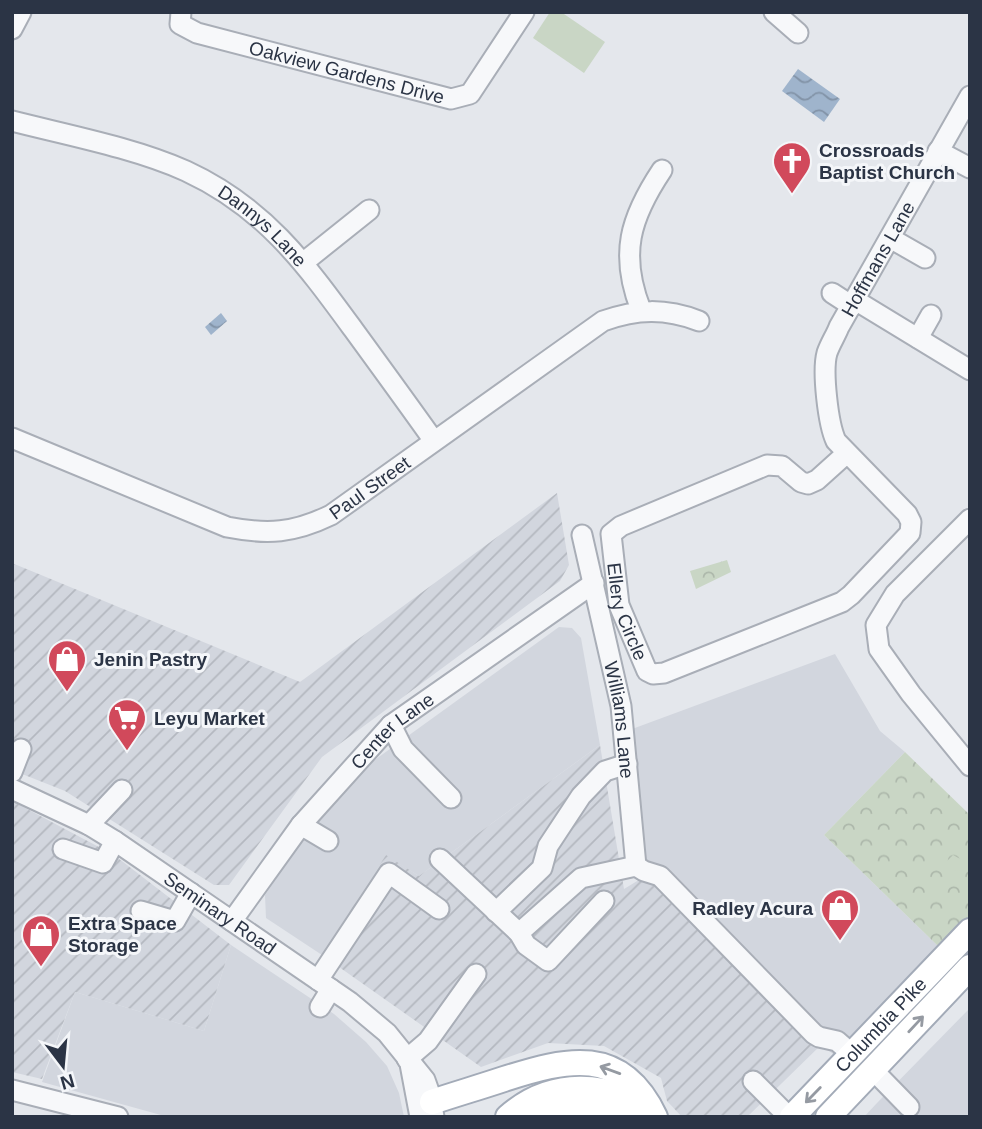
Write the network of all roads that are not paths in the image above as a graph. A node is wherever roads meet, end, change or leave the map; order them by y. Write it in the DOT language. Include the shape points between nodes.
graph roads {
  1 [pos="21,12"];
  2 [pos="181,12"];
  3 [pos="524,12"];
  4 [pos="774,12"];
  5 [pos="12,29"];
  6 [pos="798,33"];
  7 [pos="970,96"];
  8 [pos="12,121"];
  9 [pos="938,151"];
  10 [pos="970,168"];
  11 [pos="662,170"];
  12 [pos="369,210"];
  13 [pos="890,237"];
  14 [pos="925,258"];
  15 [pos="304,262"];
  16 [pos="832,293"];
  17 [pos="853,303"];
  18 [pos="641,310"];
  19 [pos="931,315"];
  20 [pos="699,321"];
  21 [pos="918,338"];
  22 [pos="970,370"];
  23 [pos="827,391"];
  24 [pos="12,438"];
  25 [pos="434,441"];
  26 [pos="847,453"];
  27 [pos="970,519"];
  28 [pos="582,536"];
  29 [pos="594,583"];
  30 [pos="391,725"];
  31 [pos="21,749"];
  32 [pos="627,764"];
  33 [pos="970,766"];
  34 [pos="12,772"];
  35 [pos="12,789"];
  36 [pos="122,790"];
  37 [pos="451,798"];
  38 [pos="89,825"];
  39 [pos="301,825"];
  40 [pos="328,841"];
  41 [pos="128,844"];
  42 [pos="63,849"];
  43 [pos="440,859"];
  44 [pos="636,866"];
  45 [pos="191,893"];
  46 [pos="604,901"];
  47 [pos="439,909"];
  48 [pos="141,911"];
  49 [pos="496,912"];
  50 [pos="232,921"];
  51 [pos="970,931"];
  52 [pos="519,933"];
  53 [pos="970,967"];
  54 [pos="476,974"];
  55 [pos="325,984"];
  56 [pos="320,1007"];
  57 [pos="852,1054"];
  58 [pos="408,1061"];
  59 [pos="873,1070"];
  60 [pos="753,1081"];
  61 [pos="12,1090"];
  62 [pos="909,1107"];
  63 [pos="429,1112"];
  64 [pos="119,1113"];
  65 [pos="508,1117"];
  66 [pos="537,1117"];
  67 [pos="623,1117"];
  68 [pos="654,1117"];
  69 [pos="790,1117"];
  70 [pos="828,1117"];
  1 -- 5 [label="street"];
  2 -- 3 [label="street, Oakview Gardens Drive" via="180,24 197,33 451,99 470,93"];
  4 -- 6 [label="street"];
  7 -- 9 [label="street, Hoffmans Lane"];
  8 -- 15 [label="street, Dannys Lane" via="184,170 241,202"];
  9 -- 10 [label="street"];
  9 -- 13 [label="street, Hoffmans Lane"];
  11 -- 18 [label="street" via="645,196 630,238 635,295"];
  12 -- 15 [label="street"];
  13 -- 14 [label="street"];
  13 -- 17 [label="street, Hoffmans Lane"];
  15 -- 25 [label="street, Dannys Lane"];
  16 -- 17 [label="street"];
  17 -- 21 [label="street"];
  17 -- 23 [label="street, Hoffmans Lane" via="827,354"];
  18 -- 20 [label="street, Paul Street" via="681,314"];
  18 -- 25 [label="street, Paul Street" via="593,327"];
  19 -- 21 [label="street"];
  21 -- 22 [label="street"];
  23 -- 26 [label="street, Ellery Circle" via="832,433"];
  24 -- 25 [label="street, Paul Street" via="227,527 272,533 294,530 331,515"];
  26 -- 26 [label="street, Ellery Circle" via="907,514 910,533 904,541 842,601 664,673 647,671 619,606 611,534 767,466 782,466 808,484"];
  27 -- 33 [label="street" via="895,594 876,625 879,649"];
  28 -- 29 [label="street, Williams Lane"];
  29 -- 30 [label="street, Center Lane"];
  29 -- 32 [label="street, Williams Lane" via="621,706"];
  30 -- 37 [label="street" via="403,749"];
  30 -- 39 [label="street, Center Lane"];
  31 -- 34 [label="street"];
  32 -- 44 [label="street, Williams Lane"];
  32 -- 49 [label="street" via="605,771 581,796 548,846 542,868"];
  35 -- 38 [label="street, Seminary Road"];
  36 -- 38 [label="street"];
  38 -- 41 [label="street, Seminary Road"];
  39 -- 40 [label="street"];
  39 -- 50 [label="street, Center Lane"];
  41 -- 42 [label="street" via="103,863"];
  41 -- 45 [label="street, Seminary Road"];
  43 -- 49 [label="street"];
  44 -- 52 [label="street" via="581,878"];
  44 -- 57 [label="street" via="660,876 814,1034 837,1041"];
  45 -- 48 [label="street" via="175,921"];
  45 -- 50 [label="street, Seminary Road"];
  46 -- 52 [label="street" via="548,961"];
  47 -- 55 [label="street" via="389,873"];
  49 -- 52 [label="street"];
  50 -- 55 [label="street, Seminary Road"];
  51 -- 57 [label="main road, Columbia Pike"];
  59 -- 53 [label="main road, Columbia Pike, one-way"];
  54 -- 58 [label="street"];
  55 -- 56 [label="street"];
  55 -- 58 [label="street, Seminary Road" via="387,1033"];
  57 -- 69 [label="main road, Columbia Pike, one-way"];
  58 -- 63 [label="street, Seminary Road" via="425,1080"];
  59 -- 62 [label="street"];
  59 -- 70 [label="main road, Columbia Pike"];
  60 -- 69 [label="street"];
  61 -- 64 [label="street"];
  68 -- 63 [label="main road, one-way" via="635,1084 606,1067 584,1062 548,1065"];
  65 -- 68 [label="main road" via="535,1098 573,1088 615,1093"];
  66 -- 67 [label="main road" via="580,1105"];
}
